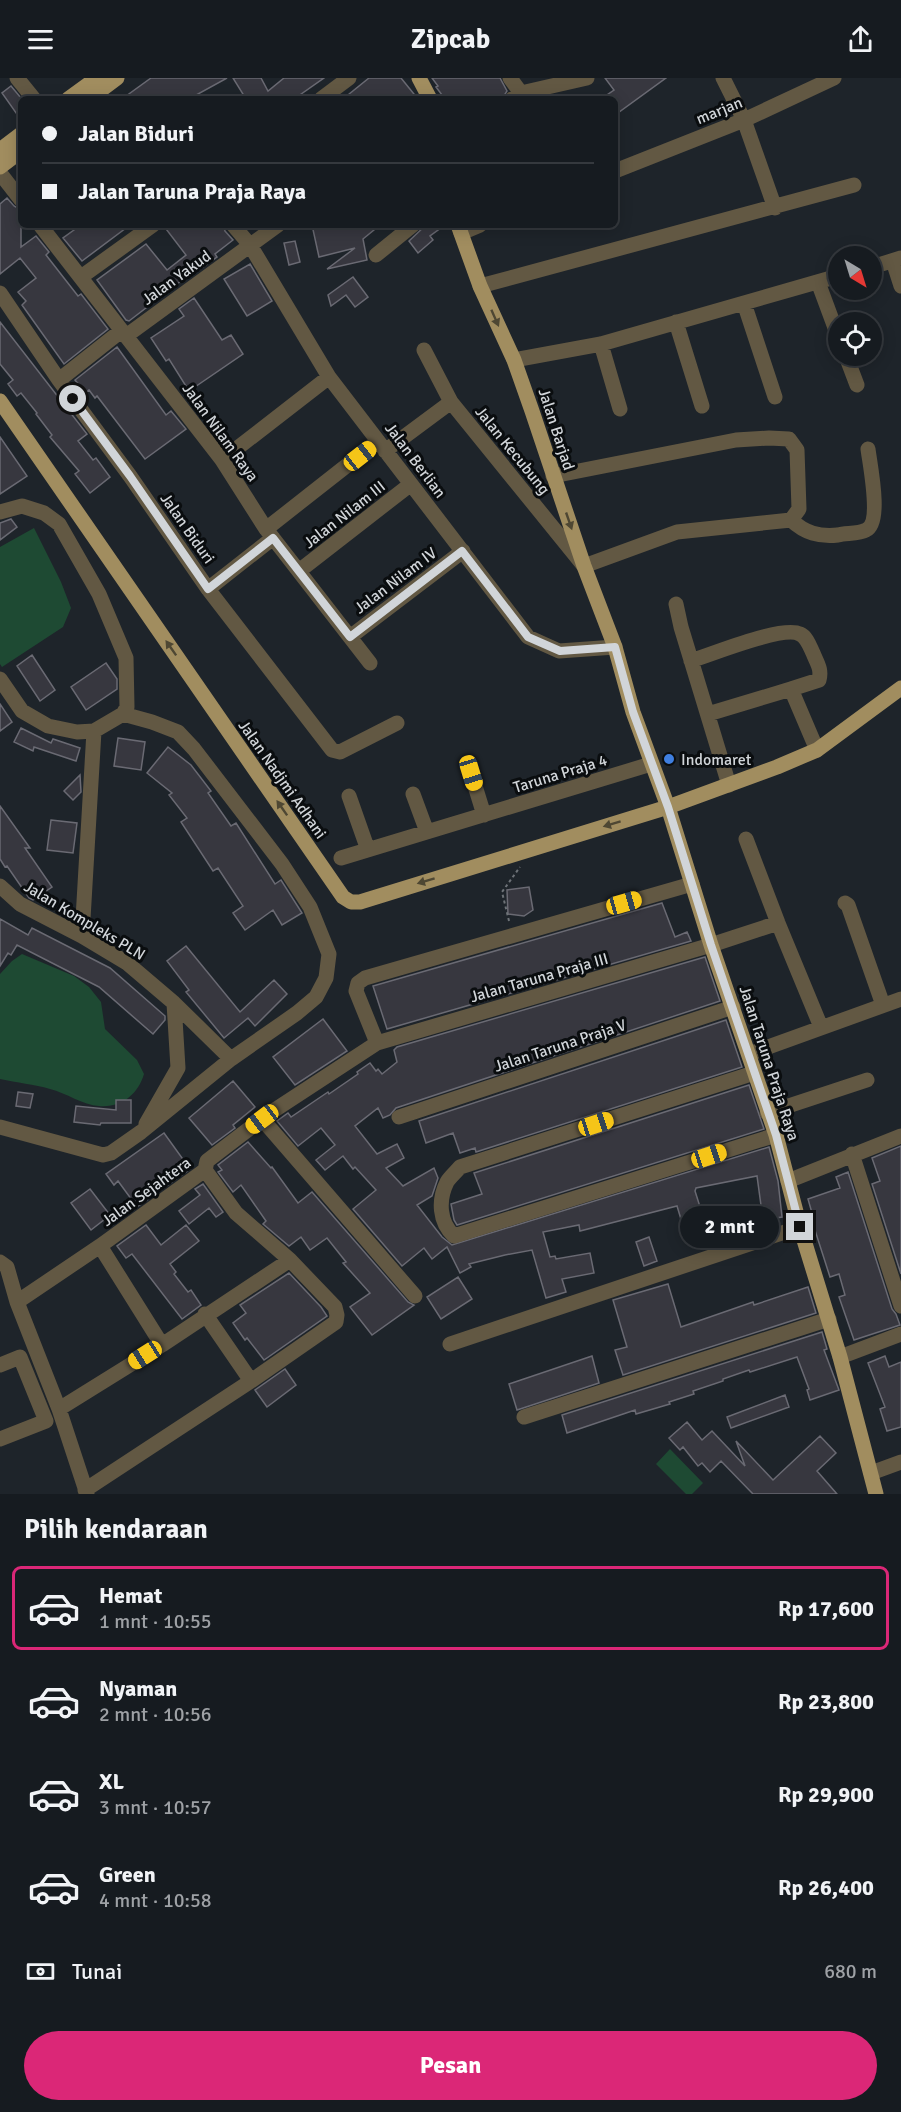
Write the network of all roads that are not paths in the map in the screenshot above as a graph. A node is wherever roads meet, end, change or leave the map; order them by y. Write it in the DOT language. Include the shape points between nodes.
graph roads {
  1 [pos="17,78"];
  2 [pos="97,78"];
  3 [pos="117,78"];
  4 [pos="349,78"];
  5 [pos="419,78"];
  6 [pos="510,78"];
  7 [pos="587,78"];
  8 [pos="723,78"];
  9 [pos="834,78"];
  10 [pos="32,96"];
  11 [pos="72,96"];
  12 [pos="93,96"];
  13 [pos="325,96"];
  14 [pos="428,96"];
  15 [pos="516,96"];
  16 [pos="744,120"];
  17 [pos="18,136"];
  18 [pos="0,150"];
  19 [pos="18,153"];
  20 [pos="0,167"];
  21 [pos="618,170"];
  22 [pos="0,173"];
  23 [pos="854,185"];
  24 [pos="18,196"];
  25 [pos="775,208"];
  26 [pos="42,228"];
  27 [pos="149,228"];
  28 [pos="236,228"];
  29 [pos="274,228"];
  30 [pos="409,228"];
  31 [pos="459,229"];
  32 [pos="250,245"];
  33 [pos="376,255"];
  34 [pos="897,259"];
  35 [pos="882,264"];
  36 [pos="81,277"];
  37 [pos="828,279"];
  38 [pos="818,282"];
  39 [pos="480,286"];
  40 [pos="901,286"];
  41 [pos="0,293"];
  42 [pos="744,303"];
  43 [pos="829,312"];
  44 [pos="676,322"];
  45 [pos="124,334"];
  46 [pos="601,344"];
  47 [pos="424,350"];
  48 [pos="514,360"];
  49 [pos="850,366"];
  50 [pos="329,377"];
  51 [pos="59,380"];
  52 [pos="857,385"];
  53 [pos="775,397"];
  54 [pos="0,401"];
  55 [pos="451,402"];
  56 [pos="702,406"];
  57 [pos="620,409"];
  58 [pos="382,446"];
  59 [pos="868,449"];
  60 [pos="222,460"];
  61 [pos="553,476"];
  62 [pos="411,484"];
  63 [pos="0,512"];
  64 [pos="791,520"];
  65 [pos="270,534"];
  66 [pos="462,551"];
  67 [pos="584,566"];
  68 [pos="299,572"];
  69 [pos="208,589"];
  70 [pos="676,604"];
  71 [pos="350,637"];
  72 [pos="615,647"];
  73 [pos="691,661"];
  74 [pos="370,663"];
  75 [pos="0,679"];
  76 [pos="901,688"];
  77 [pos="791,689"];
  78 [pos="123,714"];
  79 [pos="708,714"];
  80 [pos="397,723"];
  81 [pos="94,731"];
  82 [pos="817,750"];
  83 [pos="651,764"];
  84 [pos="471,773"];
  85 [pos="729,785"];
  86 [pos="413,794"];
  87 [pos="349,796"];
  88 [pos="668,807"];
  89 [pos="484,815"];
  90 [pos="427,832"];
  91 [pos="746,839"];
  92 [pos="368,850"];
  93 [pos="342,858"];
  94 [pos="692,884"];
  95 [pos="0,887"];
  96 [pos="845,903"];
  97 [pos="778,923"];
  98 [pos="82,936"];
  99 [pos="711,945"];
  100 [pos="901,999"];
  101 [pos="174,1004"];
  102 [pos="883,1005"];
  103 [pos="733,1007"];
  104 [pos="821,1027"];
  105 [pos="377,1043"];
  106 [pos="749,1054"];
  107 [pos="231,1059"];
  108 [pos="754,1073"];
  109 [pos="867,1080"];
  110 [pos="767,1113"];
  111 [pos="399,1117"];
  112 [pos="262,1119"];
  113 [pos="0,1127"];
  114 [pos="141,1132"];
  115 [pos="776,1135"];
  116 [pos="901,1136"];
  117 [pos="852,1154"];
  118 [pos="205,1170"];
  119 [pos="788,1181"];
  120 [pos="800,1227"];
  121 [pos="100,1246"];
  122 [pos="290,1260"];
  123 [pos="0,1262"];
  124 [pos="415,1296"];
  125 [pos="17,1302"];
  126 [pos="901,1306"];
  127 [pos="205,1314"];
  128 [pos="829,1320"];
  129 [pos="901,1335"];
  130 [pos="450,1344"];
  131 [pos="162,1345"];
  132 [pos="840,1358"];
  133 [pos="0,1365"];
  134 [pos="251,1381"];
  135 [pos="59,1409"];
  136 [pos="524,1417"];
  137 [pos="0,1439"];
  138 [pos="901,1462"];
  139 [pos="871,1473"];
  140 [pos="86,1492"];
  141 [pos="876,1494"];
  1 -- 10 [label="street"];
  2 -- 11 [label="main road"];
  3 -- 12 [label="main road"];
  4 -- 13 [label="street"];
  5 -- 14 [label="main road"];
  6 -- 15 [label="street"];
  7 -- 15 [label="street"];
  8 -- 16 [label="street"];
  9 -- 16 [label="street, marjan"];
  16 -- 21 [label="street, marjan"];
  16 -- 25 [label="street"];
  17 -- 18 [label="main road"];
  19 -- 20 [label="main road"];
  22 -- 24 [label="street"];
  23 -- 25 [label="street"];
  25 -- 39 [label="street"];
  26 -- 36 [label="street, Jalan Nilam Raya"];
  27 -- 36 [label="street"];
  28 -- 32 [label="street, Jalan Berlian"];
  29 -- 32 [label="street, Jalan Yakud"];
  30 -- 33 [label="street"];
  31 -- 39 [label="main road, Jalan Barjad"];
  32 -- 45 [label="street, Jalan Yakud"];
  32 -- 50 [label="street, Jalan Berlian"];
  34 -- 35 [label="street"];
  34 -- 40 [label="street"];
  36 -- 45 [label="street, Jalan Nilam Raya"];
  37 -- 38 [label="street"];
  38 -- 42 [label="street"];
  38 -- 43 [label="street"];
  39 -- 48 [label="main road, Jalan Barjad, one-way"];
  41 -- 51 [label="street, Jalan Biduri"];
  42 -- 44 [label="street"];
  42 -- 53 [label="street"];
  44 -- 46 [label="street"];
  44 -- 56 [label="street"];
  45 -- 51 [label="street, Jalan Yakud"];
  45 -- 60 [label="street, Jalan Nilam Raya"];
  46 -- 48 [label="street"];
  46 -- 57 [label="street"];
  47 -- 55 [label="street, Jalan Kecubung"];
  48 -- 61 [label="main road, Jalan Barjad"];
  49 -- 52 [label="street"];
  50 -- 58 [label="street, Jalan Berlian"];
  50 -- 60 [label="street"];
  51 -- 69 [label="street, Jalan Biduri"];
  88 -- 54 [label="main road, Jalan Nadjmi Adhani, one-way" via="351,902 343,897"];
  55 -- 58 [label="street"];
  55 -- 67 [label="street, Jalan Kecubung"];
  58 -- 62 [label="street, Jalan Berlian"];
  58 -- 65 [label="street"];
  59 -- 64 [label="street" via="875,511 874,523 867,530 826,536 802,530"];
  60 -- 65 [label="street, Jalan Nilam Raya"];
  61 -- 64 [label="street" via="736,440 789,439 797,450 799,509"];
  61 -- 67 [label="main road, Jalan Barjad, one-way"];
  62 -- 66 [label="street, Jalan Berlian"];
  62 -- 68 [label="street, Jalan Nilam III"];
  63 -- 78 [label="street" via="22,506 44,513 59,524 99,594 126,658 128,692"];
  64 -- 67 [label="street" via="677,532"];
  65 -- 68 [label="street, Jalan Nilam Raya"];
  65 -- 69 [label="street"];
  66 -- 71 [label="street, Jalan Nilam IV"];
  66 -- 72 [label="street, Jalan Berlian" via="528,637 560,651"];
  67 -- 72 [label="main road, Jalan Barjad"];
  68 -- 71 [label="street, Jalan Nilam Raya"];
  69 -- 80 [label="street, Jalan Biduri" via="332,750 340,752"];
  70 -- 73 [label="street"];
  71 -- 74 [label="street, Jalan Nilam Raya"];
  72 -- 83 [label="main road, Jalan Taruna Praja Raya"];
  73 -- 77 [label="street" via="760,637 801,634 821,672 819,680"];
  73 -- 79 [label="street"];
  75 -- 81 [label="street" via="22,711 48,726"];
  76 -- 82 [label="main road, Jalan Nadjmi Adhani"];
  77 -- 79 [label="street"];
  77 -- 82 [label="street"];
  78 -- 81 [label="street"];
  78 -- 107 [label="street" via="178,732 194,749 282,864 310,907 329,954 326,978 316,997"];
  79 -- 85 [label="street"];
  81 -- 98 [label="street"];
  82 -- 85 [label="main road, Jalan Nadjmi Adhani"];
  83 -- 88 [label="main road, Jalan Taruna Praja Raya"];
  83 -- 89 [label="street, Taruna Praja 4"];
  84 -- 89 [label="street"];
  85 -- 88 [label="main road, Jalan Nadjmi Adhani"];
  86 -- 90 [label="street"];
  87 -- 92 [label="street"];
  88 -- 94 [label="main road, Jalan Taruna Praja Raya"];
  89 -- 90 [label="street, Taruna Praja 4"];
  90 -- 92 [label="street, Taruna Praja 4"];
  91 -- 97 [label="street"];
  92 -- 93 [label="street, Taruna Praja 4"];
  94 -- 99 [label="main road, Jalan Taruna Praja Raya"];
  94 -- 105 [label="street" via="365,978 356,991"];
  95 -- 98 [label="street, Jalan Kompleks PLN" via="20,904"];
  96 -- 102 [label="street"];
  97 -- 99 [label="street, Jalan Taruna Praja III"];
  97 -- 104 [label="street"];
  98 -- 101 [label="street, Jalan Kompleks PLN" via="127,963"];
  99 -- 103 [label="main road, Jalan Taruna Praja Raya"];
  99 -- 105 [label="street, Jalan Taruna Praja III"];
  100 -- 102 [label="street"];
  101 -- 107 [label="street, Jalan Kompleks PLN"];
  101 -- 114 [label="street" via="178,1068"];
  102 -- 104 [label="street"];
  103 -- 106 [label="main road, Jalan Taruna Praja Raya"];
  103 -- 111 [label="street, Jalan Taruna Praja V"];
  104 -- 106 [label="street"];
  105 -- 112 [label="street, Jalan Sejahtera"];
  106 -- 108 [label="main road, Jalan Taruna Praja Raya"];
  107 -- 114 [label="street"];
  108 -- 110 [label="main road, Jalan Taruna Praja Raya"];
  108 -- 115 [label="street" via="460,1167 447,1182 440,1211 454,1236"];
  109 -- 110 [label="street"];
  110 -- 115 [label="main road, Jalan Taruna Praja Raya"];
  112 -- 118 [label="street, Jalan Sejahtera" via="207,1161"];
  112 -- 124 [label="street"];
  113 -- 114 [label="street" via="104,1155"];
  115 -- 119 [label="main road, Jalan Taruna Praja Raya"];
  116 -- 117 [label="street"];
  117 -- 119 [label="street"];
  117 -- 126 [label="street"];
  118 -- 121 [label="street, Jalan Sejahtera"];
  118 -- 122 [label="street" via="236,1213"];
  119 -- 120 [label="main road, Jalan Taruna Praja Raya"];
  120 -- 128 [label="main road, Jalan Taruna Praja Raya"];
  120 -- 130 [label="street"];
  121 -- 125 [label="street, Jalan Sejahtera"];
  121 -- 131 [label="street"];
  122 -- 127 [label="street"];
  122 -- 134 [label="street" via="335,1307 336,1322"];
  123 -- 125 [label="street" via="7,1267"];
  125 -- 135 [label="street"];
  127 -- 131 [label="street"];
  127 -- 134 [label="street"];
  128 -- 132 [label="main road, Jalan Taruna Praja Raya"];
  128 -- 136 [label="street"];
  129 -- 132 [label="street"];
  131 -- 135 [label="street"];
  132 -- 139 [label="main road, Jalan Taruna Praja Raya"];
  133 -- 137 [label="street" via="20,1357 46,1421"];
  134 -- 140 [label="street"];
  135 -- 140 [label="street"];
  138 -- 139 [label="street"];
  139 -- 141 [label="main road, Jalan Taruna Praja Raya"];
}
